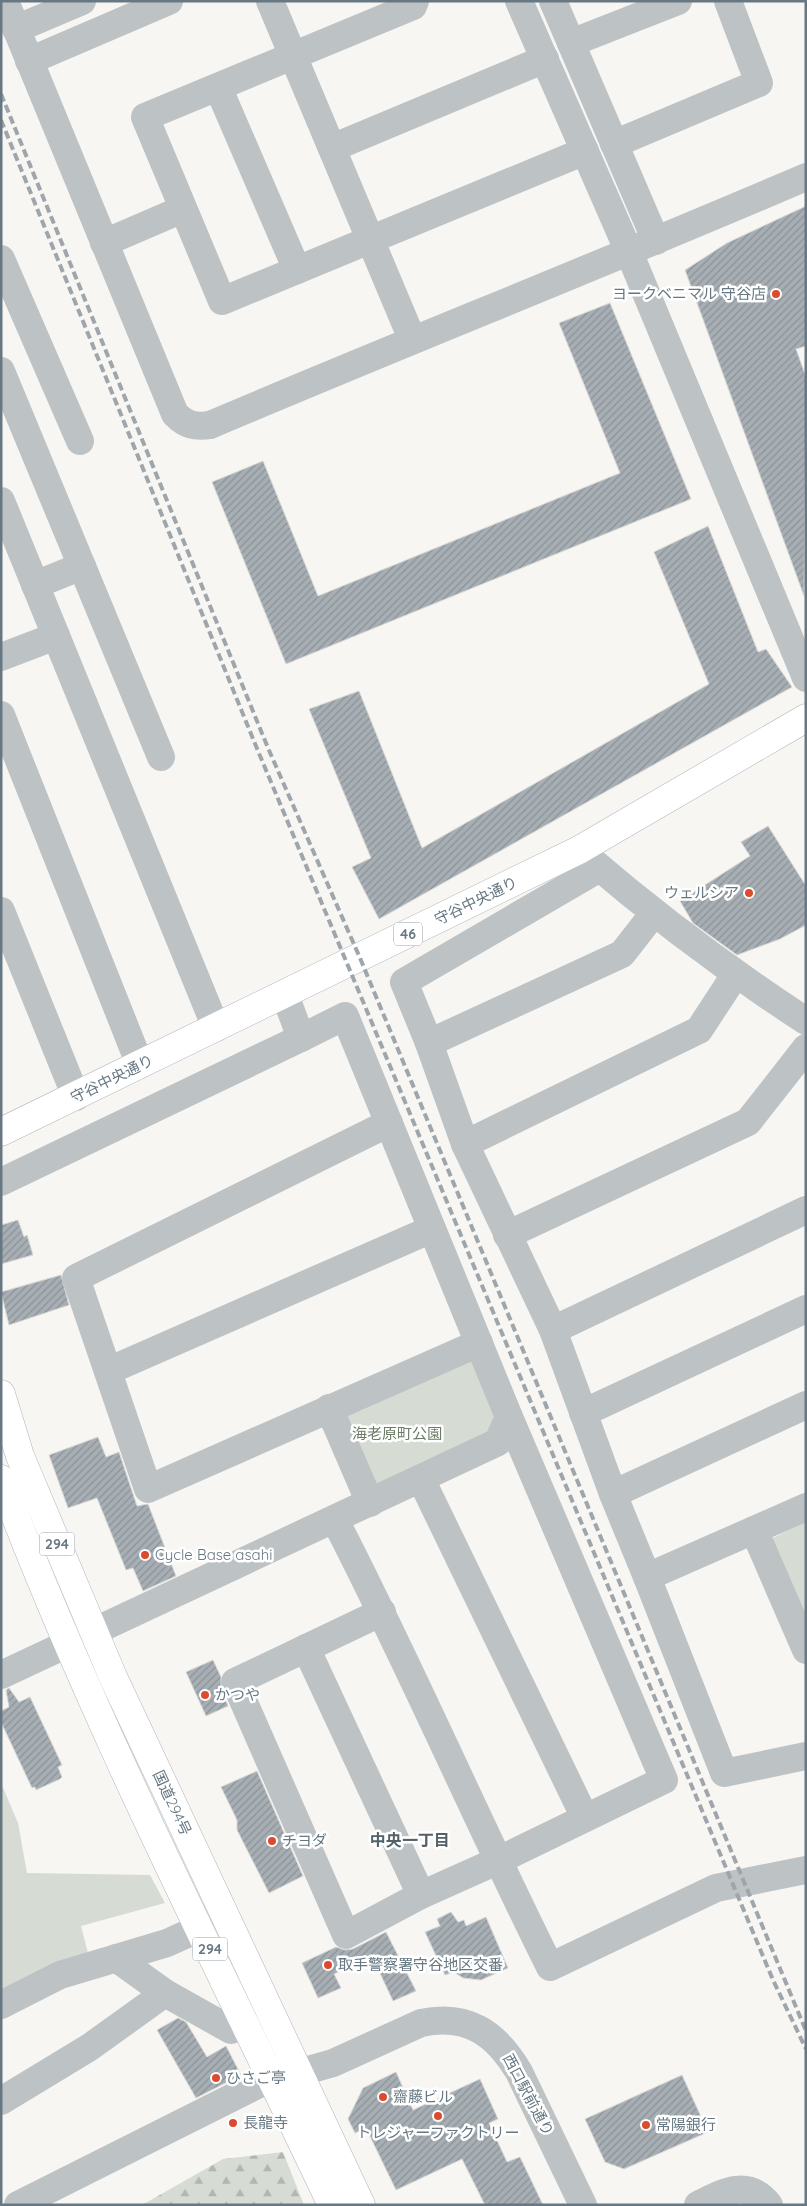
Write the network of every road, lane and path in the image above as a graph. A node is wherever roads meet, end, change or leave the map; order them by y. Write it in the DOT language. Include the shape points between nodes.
graph roads {
  1 [pos="5,1"];
  2 [pos="82,1"];
  3 [pos="169,1"];
  4 [pos="270,1"];
  5 [pos="415,1"];
  6 [pos="519,1"];
  7 [pos="553,1"];
  8 [pos="678,1"];
  9 [pos="728,1"];
  10 [pos="16,29"];
  11 [pos="571,43"];
  12 [pos="293,55"];
  13 [pos="545,59"];
  14 [pos="30,61"];
  15 [pos="218,87"];
  16 [pos="614,144"];
  17 [pos="332,148"];
  18 [pos="585,151"];
  19 [pos="806,177"];
  20 [pos="183,209"];
  21 [pos="371,240"];
  22 [pos="656,241"];
  23 [pos="104,243"];
  24 [pos="629,252"];
  25 [pos="1,259"];
  26 [pos="297,270"];
  27 [pos="9,298"];
  28 [pos="412,339"];
  29 [pos="1,371"];
  30 [pos="80,441"];
  31 [pos="1,501"];
  32 [pos="82,566"];
  33 [pos="35,585"];
  34 [pos="56,636"];
  35 [pos="1,657"];
  36 [pos="806,678"];
  37 [pos="1,714"];
  38 [pos="806,718"];
  39 [pos="161,757"];
  40 [pos="579,850"];
  41 [pos="600,868"];
  42 [pos="1,912"];
  43 [pos="654,913"];
  44 [pos="735,975"];
  45 [pos="285,995"];
  46 [pos="806,1021"];
  47 [pos="216,1028"];
  48 [pos="301,1038"];
  49 [pos="429,1043"];
  50 [pos="806,1048"];
  51 [pos="140,1065"];
  52 [pos="76,1097"];
  53 [pos="389,1123"];
  54 [pos="2,1128"];
  55 [pos="465,1144"];
  56 [pos="1,1182"];
  57 [pos="806,1210"];
  58 [pos="432,1229"];
  59 [pos="507,1235"];
  60 [pos="806,1309"];
  61 [pos="553,1330"];
  62 [pos="478,1343"];
  63 [pos="108,1371"];
  64 [pos="1,1394"];
  65 [pos="806,1406"];
  66 [pos="329,1408"];
  67 [pos="583,1413"];
  68 [pos="509,1417"];
  69 [pos="1,1479"];
  70 [pos="421,1479"];
  71 [pos="613,1494"];
  72 [pos="370,1503"];
  73 [pos="806,1507"];
  74 [pos="334,1520"];
  75 [pos="754,1530"];
  76 [pos="647,1576"];
  77 [pos="382,1612"];
  78 [pos="94,1631"];
  79 [pos="68,1643"];
  80 [pos="306,1648"];
  81 [pos="806,1650"];
  82 [pos="1,1675"];
  83 [pos="806,1756"];
  84 [pos="585,1818"];
  85 [pos="497,1861"];
  86 [pos="806,1870"];
  87 [pos="421,1895"];
  88 [pos="200,1928"];
  89 [pos="116,1958"];
  90 [pos="165,1993"];
  91 [pos="1,2006"];
  92 [pos="247,2026"];
  93 [pos="298,2072"];
  94 [pos="272,2080"];
  95 [pos="1,2101"];
  96 [pos="18,2205"];
  97 [pos="332,2205"];
  98 [pos="361,2205"];
  99 [pos="583,2205"];
  100 [pos="698,2205"];
  101 [pos="769,2205"];
  1 -- 10 [label="street"];
  2 -- 10 [label="street"];
  3 -- 14 [label="street"];
  4 -- 12 [label="street"];
  5 -- 12 [label="street" via="413,6"];
  6 -- 13 [label="street"];
  7 -- 11 [label="street"];
  8 -- 11 [label="street"];
  9 -- 16 [label="street" via="759,83"];
  10 -- 14 [label="street"];
  11 -- 16 [label="street"];
  12 -- 15 [label="street"];
  12 -- 17 [label="street"];
  13 -- 17 [label="street"];
  13 -- 18 [label="street"];
  14 -- 23 [label="street"];
  15 -- 20 [label="street" via="145,117"];
  15 -- 26 [label="street"];
  16 -- 22 [label="street"];
  17 -- 21 [label="street"];
  18 -- 21 [label="street"];
  18 -- 24 [label="street"];
  19 -- 22 [label="street"];
  20 -- 23 [label="street"];
  20 -- 26 [label="street" via="222,301"];
  21 -- 26 [label="street"];
  21 -- 28 [label="street"];
  22 -- 24 [label="street"];
  23 -- 28 [label="street" via="175,414 184,423 210,425"];
  24 -- 28 [label="street"];
  24 -- 36 [label="street"];
  25 -- 27 [label="street"];
  27 -- 30 [label="street"];
  29 -- 32 [label="street"];
  31 -- 33 [label="street"];
  32 -- 33 [label="street"];
  32 -- 39 [label="street"];
  33 -- 34 [label="street"];
  34 -- 35 [label="street"];
  34 -- 47 [label="street"];
  37 -- 51 [label="street"];
  38 -- 40 [label="main road, 守谷中央通り / 46"];
  40 -- 41 [label="street"];
  40 -- 45 [label="main road, 守谷中央通り / 46"];
  41 -- 43 [label="street"];
  41 -- 49 [label="street" via="404,982"];
  42 -- 52 [label="street"];
  43 -- 44 [label="street"];
  43 -- 49 [label="street" via="622,954"];
  44 -- 46 [label="street"];
  44 -- 55 [label="street" via="699,1030"];
  45 -- 47 [label="main road, 守谷中央通り / 46"];
  45 -- 48 [label="street"];
  47 -- 51 [label="main road, 守谷中央通り / 46"];
  48 -- 53 [label="street" via="345,1016"];
  48 -- 56 [label="street"];
  49 -- 55 [label="street"];
  50 -- 59 [label="street" via="748,1122"];
  51 -- 52 [label="main road, 守谷中央通り / 46"];
  52 -- 54 [label="main road, 守谷中央通り / 46"];
  53 -- 58 [label="street"];
  53 -- 63 [label="street" via="76,1278"];
  55 -- 59 [label="street"];
  57 -- 61 [label="street"];
  58 -- 62 [label="street"];
  58 -- 63 [label="street"];
  59 -- 61 [label="street"];
  60 -- 67 [label="street"];
  61 -- 67 [label="street"];
  62 -- 66 [label="street"];
  62 -- 68 [label="street"];
  63 -- 66 [label="street" via="148,1490"];
  64 -- 78 [label="main road, 国道294号 / 294" via="20,1456"];
  65 -- 71 [label="street"];
  66 -- 72 [label="street"];
  67 -- 71 [label="street"];
  68 -- 70 [label="street" via="498,1442"];
  68 -- 84 [label="street" via="664,1780"];
  69 -- 79 [label="main road, 国道294号 / 294"];
  70 -- 72 [label="street"];
  70 -- 84 [label="street"];
  71 -- 76 [label="street"];
  72 -- 74 [label="street"];
  73 -- 75 [label="street"];
  74 -- 77 [label="street"];
  74 -- 78 [label="street"];
  75 -- 76 [label="street"];
  75 -- 81 [label="street"];
  76 -- 83 [label="street" via="724,1773"];
  77 -- 80 [label="street"];
  77 -- 85 [label="street"];
  78 -- 79 [label="street"];
  78 -- 93 [label="main road, 国道294号 / 294"];
  79 -- 82 [label="street"];
  79 -- 88 [label="main road, 国道294号 / 294"];
  80 -- 87 [label="street"];
  80 -- 87 [label="street" via="235,1682 346,1936"];
  84 -- 85 [label="street"];
  85 -- 86 [label="street" via="550,1967 716,1888"];
  85 -- 87 [label="street"];
  88 -- 89 [label="street"];
  88 -- 92 [label="main road, 国道294号 / 294"];
  89 -- 90 [label="street"];
  89 -- 91 [label="street" via="60,1975"];
  90 -- 92 [label="street" via="230,2030"];
  90 -- 95 [label="street" via="90,2047"];
  92 -- 94 [label="main road, 国道294号 / 294"];
  93 -- 94 [label="street, 西口駅前通り"];
  93 -- 98 [label="main road, 国道294号 / 294"];
  93 -- 99 [label="street, 西口駅前通り" via="333,2063 421,2023 457,2021 476,2027 491,2036 511,2059"];
  94 -- 96 [label="street, 西口駅前通り" via="256,2085"];
  94 -- 97 [label="main road, 国道294号 / 294"];
  100 -- 101 [label="street" via="730,2189 738,2189 762,2196"];
}
